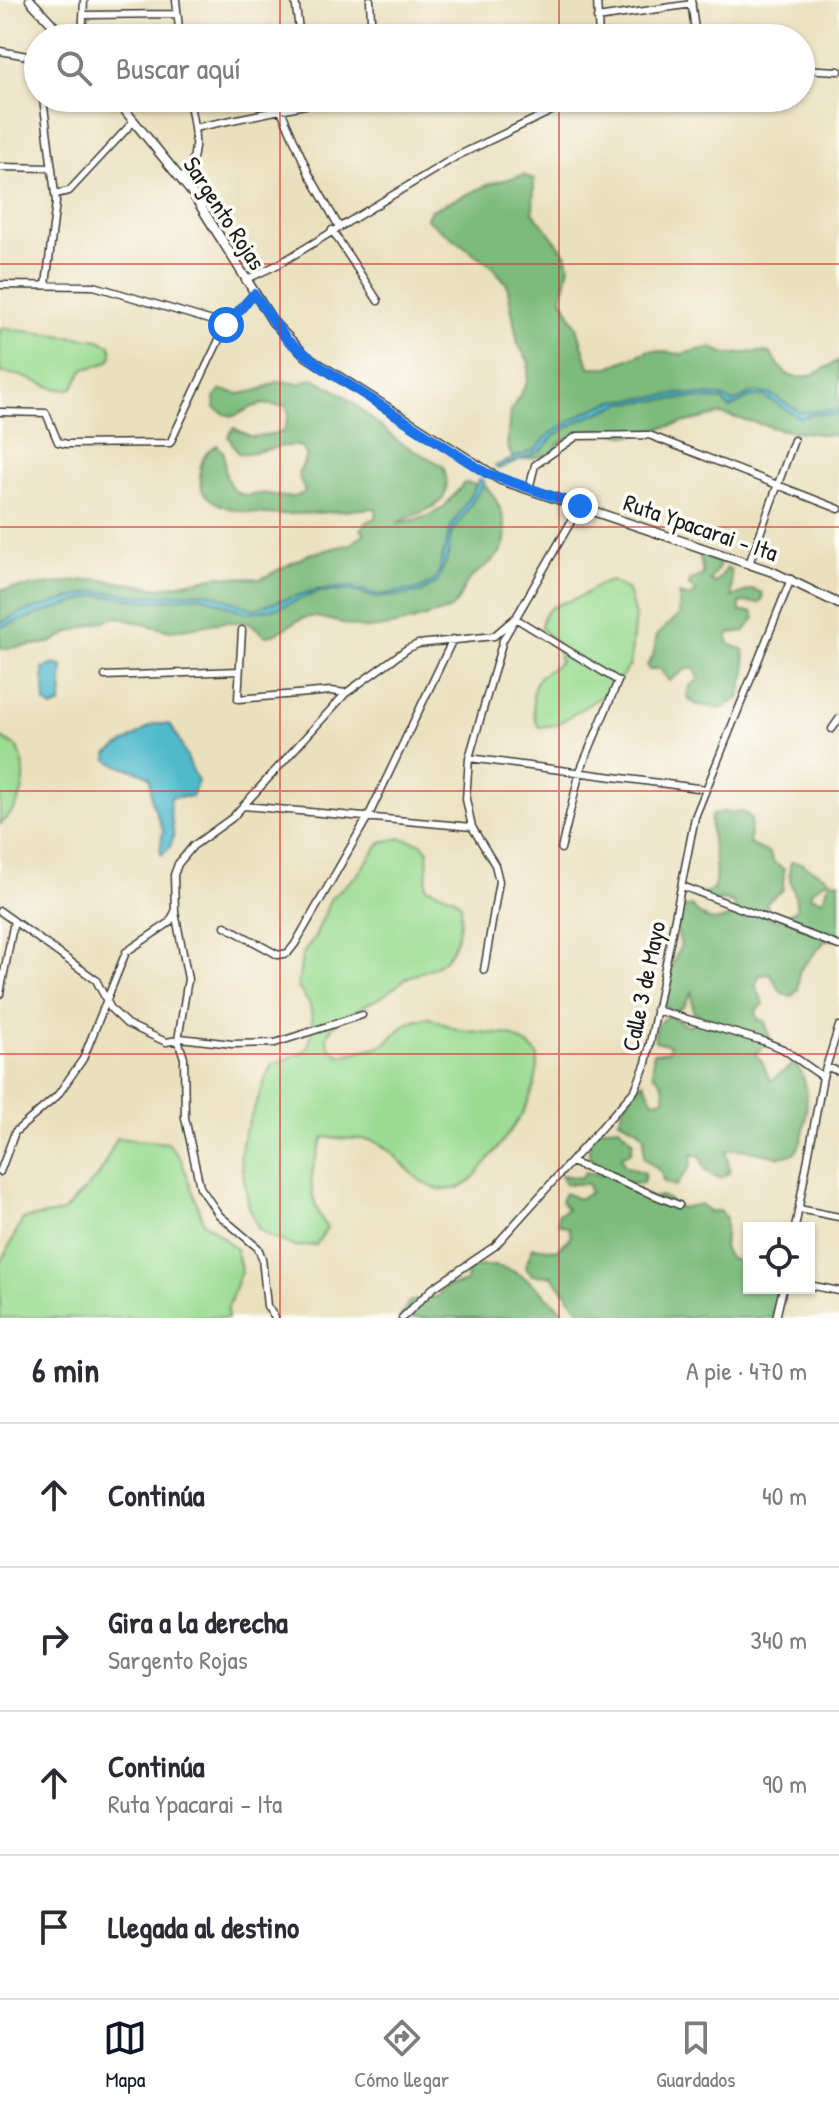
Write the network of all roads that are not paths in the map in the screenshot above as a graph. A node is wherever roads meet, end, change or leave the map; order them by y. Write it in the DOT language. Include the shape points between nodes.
graph roads {
  1 [pos="30,0"];
  2 [pos="84,0"];
  3 [pos="176,0"];
  4 [pos="295,0"];
  5 [pos="370,0"];
  6 [pos="597,0"];
  7 [pos="692,2"];
  8 [pos="176,14"];
  9 [pos="86,15"];
  10 [pos="597,18"];
  11 [pos="52,24"];
  12 [pos="84,24"];
  13 [pos="178,24"];
  14 [pos="298,24"];
  15 [pos="371,24"];
  16 [pos="598,24"];
  17 [pos="694,24"];
  18 [pos="0,51"];
  19 [pos="24,56"];
  20 [pos="815,70"];
  21 [pos="839,71"];
  22 [pos="45,112"];
  23 [pos="127,112"];
  24 [pos="191,112"];
  25 [pos="271,112"];
  26 [pos="282,112"];
  27 [pos="550,112"];
  28 [pos="134,121"];
  29 [pos="194,128"];
  30 [pos="0,167"];
  31 [pos="52,168"];
  32 [pos="182,179"];
  33 [pos="55,194"];
  34 [pos="335,228"];
  35 [pos="245,280"];
  36 [pos="0,285"];
  37 [pos="46,285"];
  38 [pos="254,294"];
  39 [pos="378,301"];
  40 [pos="226,325"];
  41 [pos="0,412"];
  42 [pos="794,440"];
  43 [pos="501,480"];
  44 [pos="780,485"];
  45 [pos="529,489"];
  46 [pos="580,506"];
  47 [pos="839,509"];
  48 [pos="749,564"];
  49 [pos="791,579"];
  50 [pos="839,604"];
  51 [pos="515,618"];
  52 [pos="242,630"];
  53 [pos="453,639"];
  54 [pos="239,671"];
  55 [pos="105,676"];
  56 [pos="346,693"];
  57 [pos="839,719"];
  58 [pos="832,729"];
  59 [pos="469,758"];
  60 [pos="580,771"];
  61 [pos="705,789"];
  62 [pos="244,806"];
  63 [pos="369,815"];
  64 [pos="472,827"];
  65 [pos="561,849"];
  66 [pos="682,886"];
  67 [pos="0,911"];
  68 [pos="175,912"];
  69 [pos="14,921"];
  70 [pos="225,926"];
  71 [pos="839,946"];
  72 [pos="484,970"];
  73 [pos="0,993"];
  74 [pos="105,999"];
  75 [pos="656,1010"];
  76 [pos="362,1015"];
  77 [pos="839,1026"];
  78 [pos="179,1039"];
  79 [pos="826,1067"];
  80 [pos="839,1071"];
  81 [pos="823,1077"];
  82 [pos="571,1162"];
  83 [pos="0,1172"];
  84 [pos="679,1205"];
  85 [pos="799,1209"];
  86 [pos="839,1217"];
  87 [pos="796,1222"];
  88 [pos="815,1286"];
  89 [pos="839,1291"];
  90 [pos="782,1294"];
  91 [pos="275,1318"];
  92 [pos="402,1318"];
  93 [pos="776,1318"];
  1 -- 11 [label="street"];
  2 -- 9 [label="street"];
  3 -- 8 [label="street"];
  4 -- 14 [label="street"];
  5 -- 15 [label="street"];
  6 -- 10 [label="street"];
  7 -- 10 [label="street"];
  7 -- 17 [label="street"];
  8 -- 9 [label="street"];
  8 -- 13 [label="street"];
  9 -- 12 [label="street"];
  10 -- 16 [label="street"];
  18 -- 19 [label="street"];
  20 -- 21 [label="street"];
  22 -- 31 [label="street"];
  23 -- 28 [label="street, Sargento Rojas"];
  24 -- 29 [label="street"];
  25 -- 29 [label="street"];
  26 -- 34 [label="street"];
  27 -- 34 [label="street" via="457,156"];
  28 -- 32 [label="street, Sargento Rojas"];
  28 -- 33 [label="street" via="69,191"];
  29 -- 32 [label="street" via="194,163"];
  30 -- 31 [label="street"];
  31 -- 33 [label="street"];
  32 -- 35 [label="street, Sargento Rojas"];
  33 -- 37 [label="street"];
  34 -- 35 [label="street"];
  34 -- 39 [label="street"];
  35 -- 38 [label="street, Sargento Rojas"];
  36 -- 37 [label="street"];
  37 -- 40 [label="street" via="113,290"];
  38 -- 40 [label="street"];
  38 -- 43 [label="street, Sargento Rojas" via="287,340 306,356"];
  40 -- 41 [label="street" via="170,443 67,444 52,434 46,413"];
  42 -- 44 [label="street"];
  43 -- 45 [label="street, Ruta Ypacarai - Ita"];
  44 -- 45 [label="street" via="635,434 577,436 535,465"];
  44 -- 47 [label="street"];
  44 -- 48 [label="street"];
  45 -- 46 [label="street, Ruta Ypacarai - Ita"];
  46 -- 48 [label="street, Ruta Ypacarai - Ita"];
  46 -- 51 [label="street"];
  48 -- 49 [label="street, Ruta Ypacarai - Ita"];
  49 -- 50 [label="street, Ruta Ypacarai - Ita"];
  49 -- 61 [label="street, Calle 3 de Mayo"];
  51 -- 53 [label="street" via="494,636"];
  51 -- 59 [label="street"];
  51 -- 60 [label="street" via="618,681"];
  52 -- 54 [label="street"];
  53 -- 56 [label="street" via="407,649"];
  53 -- 63 [label="street"];
  54 -- 55 [label="street"];
  54 -- 56 [label="street" via="238,699"];
  56 -- 62 [label="street"];
  57 -- 58 [label="street"];
  59 -- 60 [label="street"];
  59 -- 64 [label="street" via="466,799"];
  60 -- 61 [label="street"];
  60 -- 65 [label="street"];
  61 -- 66 [label="street, Calle 3 de Mayo"];
  62 -- 63 [label="street"];
  62 -- 68 [label="street" via="183,856 174,875"];
  63 -- 64 [label="street"];
  63 -- 70 [label="street" via="288,953 278,955"];
  64 -- 72 [label="street" via="499,881"];
  66 -- 71 [label="street"];
  66 -- 75 [label="street, Calle 3 de Mayo"];
  67 -- 69 [label="street"];
  68 -- 74 [label="street" via="169,923 126,952"];
  68 -- 78 [label="street" via="188,979"];
  69 -- 73 [label="street"];
  69 -- 74 [label="street" via="96,980"];
  74 -- 78 [label="street" via="136,1030 166,1042"];
  74 -- 83 [label="street" via="75,1072 57,1096 15,1132"];
  75 -- 81 [label="street" via="783,1049"];
  75 -- 82 [label="street, Calle 3 de Mayo" via="635,1090"];
  76 -- 78 [label="street" via="275,1043"];
  77 -- 79 [label="street"];
  78 -- 91 [label="street" via="185,1118 200,1187 219,1215 258,1248 267,1306"];
  79 -- 80 [label="street"];
  79 -- 81 [label="street"];
  81 -- 85 [label="street"];
  82 -- 84 [label="street"];
  82 -- 92 [label="street, Calle 3 de Mayo" via="495,1246 433,1288"];
  85 -- 86 [label="street"];
  85 -- 87 [label="street"];
  88 -- 89 [label="street"];
  90 -- 93 [label="street"];
}
